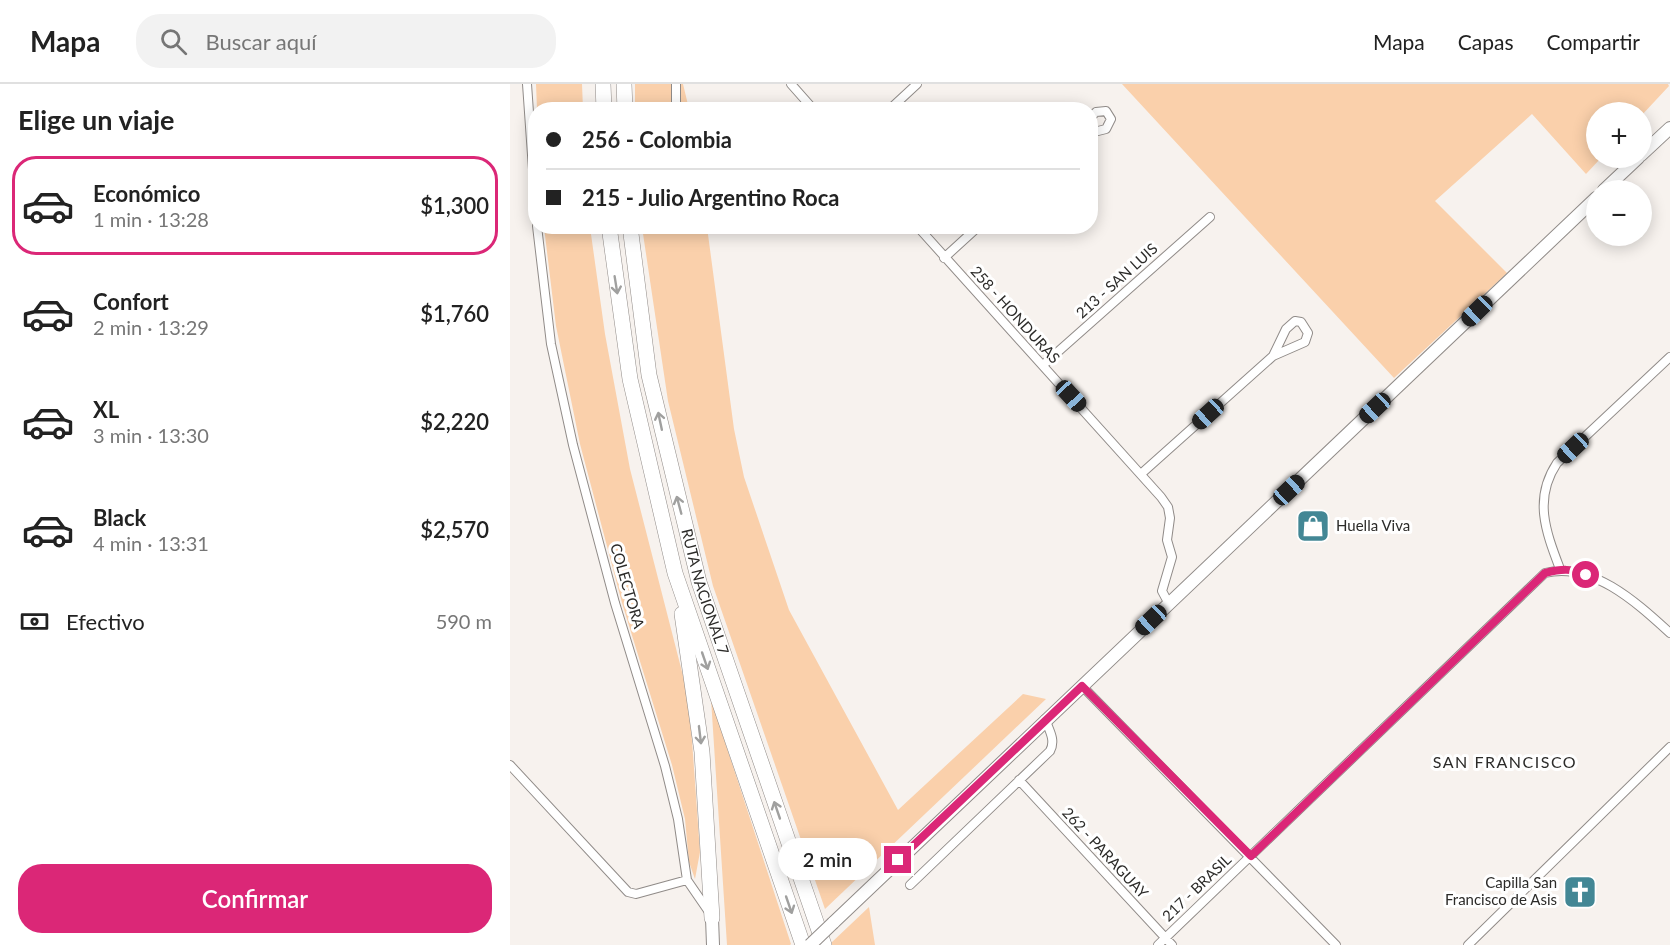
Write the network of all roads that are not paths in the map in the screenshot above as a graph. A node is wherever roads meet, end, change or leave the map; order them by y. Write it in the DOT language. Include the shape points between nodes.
graph roads {
  1 [pos="527,84"];
  2 [pos="603,84"];
  3 [pos="624,84"];
  4 [pos="676,84"];
  5 [pos="791,84"];
  6 [pos="917,84"];
  7 [pos="528,102"];
  8 [pos="604,102"];
  9 [pos="625,102"];
  10 [pos="676,102"];
  11 [pos="807,102"];
  12 [pos="898,102"];
  13 [pos="1098,112"];
  14 [pos="1670,128"];
  15 [pos="1098,131"];
  16 [pos="1652,145"];
  17 [pos="1627,168"];
  18 [pos="1615,180"];
  19 [pos="1586,208"];
  20 [pos="1210,217"];
  21 [pos="538,234"];
  22 [pos="610,234"];
  23 [pos="631,234"];
  24 [pos="924,234"];
  25 [pos="970,234"];
  26 [pos="944,258"];
  27 [pos="1273,356"];
  28 [pos="1670,357"];
  29 [pos="1043,365"];
  30 [pos="1142,473"];
  31 [pos="1560,569"];
  32 [pos="675,573"];
  33 [pos="1169,604"];
  34 [pos="1670,633"];
  35 [pos="1082,686"];
  36 [pos="1044,719"];
  37 [pos="1670,747"];
  38 [pos="510,765"];
  39 [pos="1019,780"];
  40 [pos="1251,856"];
  41 [pos="687,880"];
  42 [pos="910,885"];
  43 [pos="712,918"];
  44 [pos="1165,938"];
  45 [pos="712,945"];
  46 [pos="802,945"];
  47 [pos="810,945"];
  48 [pos="824,945"];
  49 [pos="1158,945"];
  50 [pos="1172,945"];
  51 [pos="1336,945"];
  52 [pos="1468,945"];
  1 -- 7 [label="street"];
  2 -- 8 [label="highway"];
  3 -- 9 [label="highway"];
  4 -- 10 [label="street"];
  5 -- 11 [label="street"];
  6 -- 12 [label="street"];
  13 -- 15 [label="street" via="1106,111 1111,119 1106,129"];
  14 -- 16 [label="street"];
  17 -- 18 [label="street"];
  19 -- 33 [label="street"];
  20 -- 29 [label="street, 213 - SAN LUIS"];
  21 -- 41 [label="street, COLECTORA" via="551,344 563,401 607,573 665,766"];
  22 -- 32 [label="highway, RUTA NACIONAL 7, one-way" via="630,379"];
  48 -- 23 [label="highway, RUTA NACIONAL 7, one-way" via="699,582 650,375"];
  24 -- 26 [label="street, 258 - HONDURAS"];
  25 -- 26 [label="street"];
  26 -- 29 [label="street, 258 - HONDURAS"];
  27 -- 27 [label="street" via="1305,342 1308,333 1301,322 1289,325"];
  27 -- 30 [label="street"];
  28 -- 31 [label="street" via="1557,463 1548,476 1543,521"];
  29 -- 30 [label="street, 258 - HONDURAS"];
  30 -- 33 [label="street, 258 - HONDURAS" via="1167,507 1170,518 1167,540 1172,557 1162,591"];
  31 -- 34 [label="street" via="1575,570 1615,590"];
  31 -- 40 [label="street, 217 - BRASIL" via="1545,573 1528,588"];
  32 -- 43 [label="highway, one-way" via="702,752"];
  32 -- 46 [label="highway, RUTA NACIONAL 7, one-way"];
  33 -- 35 [label="street"];
  35 -- 36 [label="street"];
  35 -- 40 [label="street"];
  36 -- 39 [label="street" via="1053,745"];
  36 -- 47 [label="street, bridge"];
  37 -- 52 [label="street"];
  38 -- 41 [label="street" via="628,892 636,894"];
  39 -- 42 [label="street"];
  39 -- 44 [label="street, 262 - PARAGUAY"];
  40 -- 44 [label="street, 217 - BRASIL"];
  40 -- 51 [label="street"];
  41 -- 43 [label="street, COLECTORA"];
  43 -- 45 [label="street"];
  44 -- 49 [label="street, 217 - BRASIL"];
  44 -- 50 [label="street, 262 - PARAGUAY"];
}
